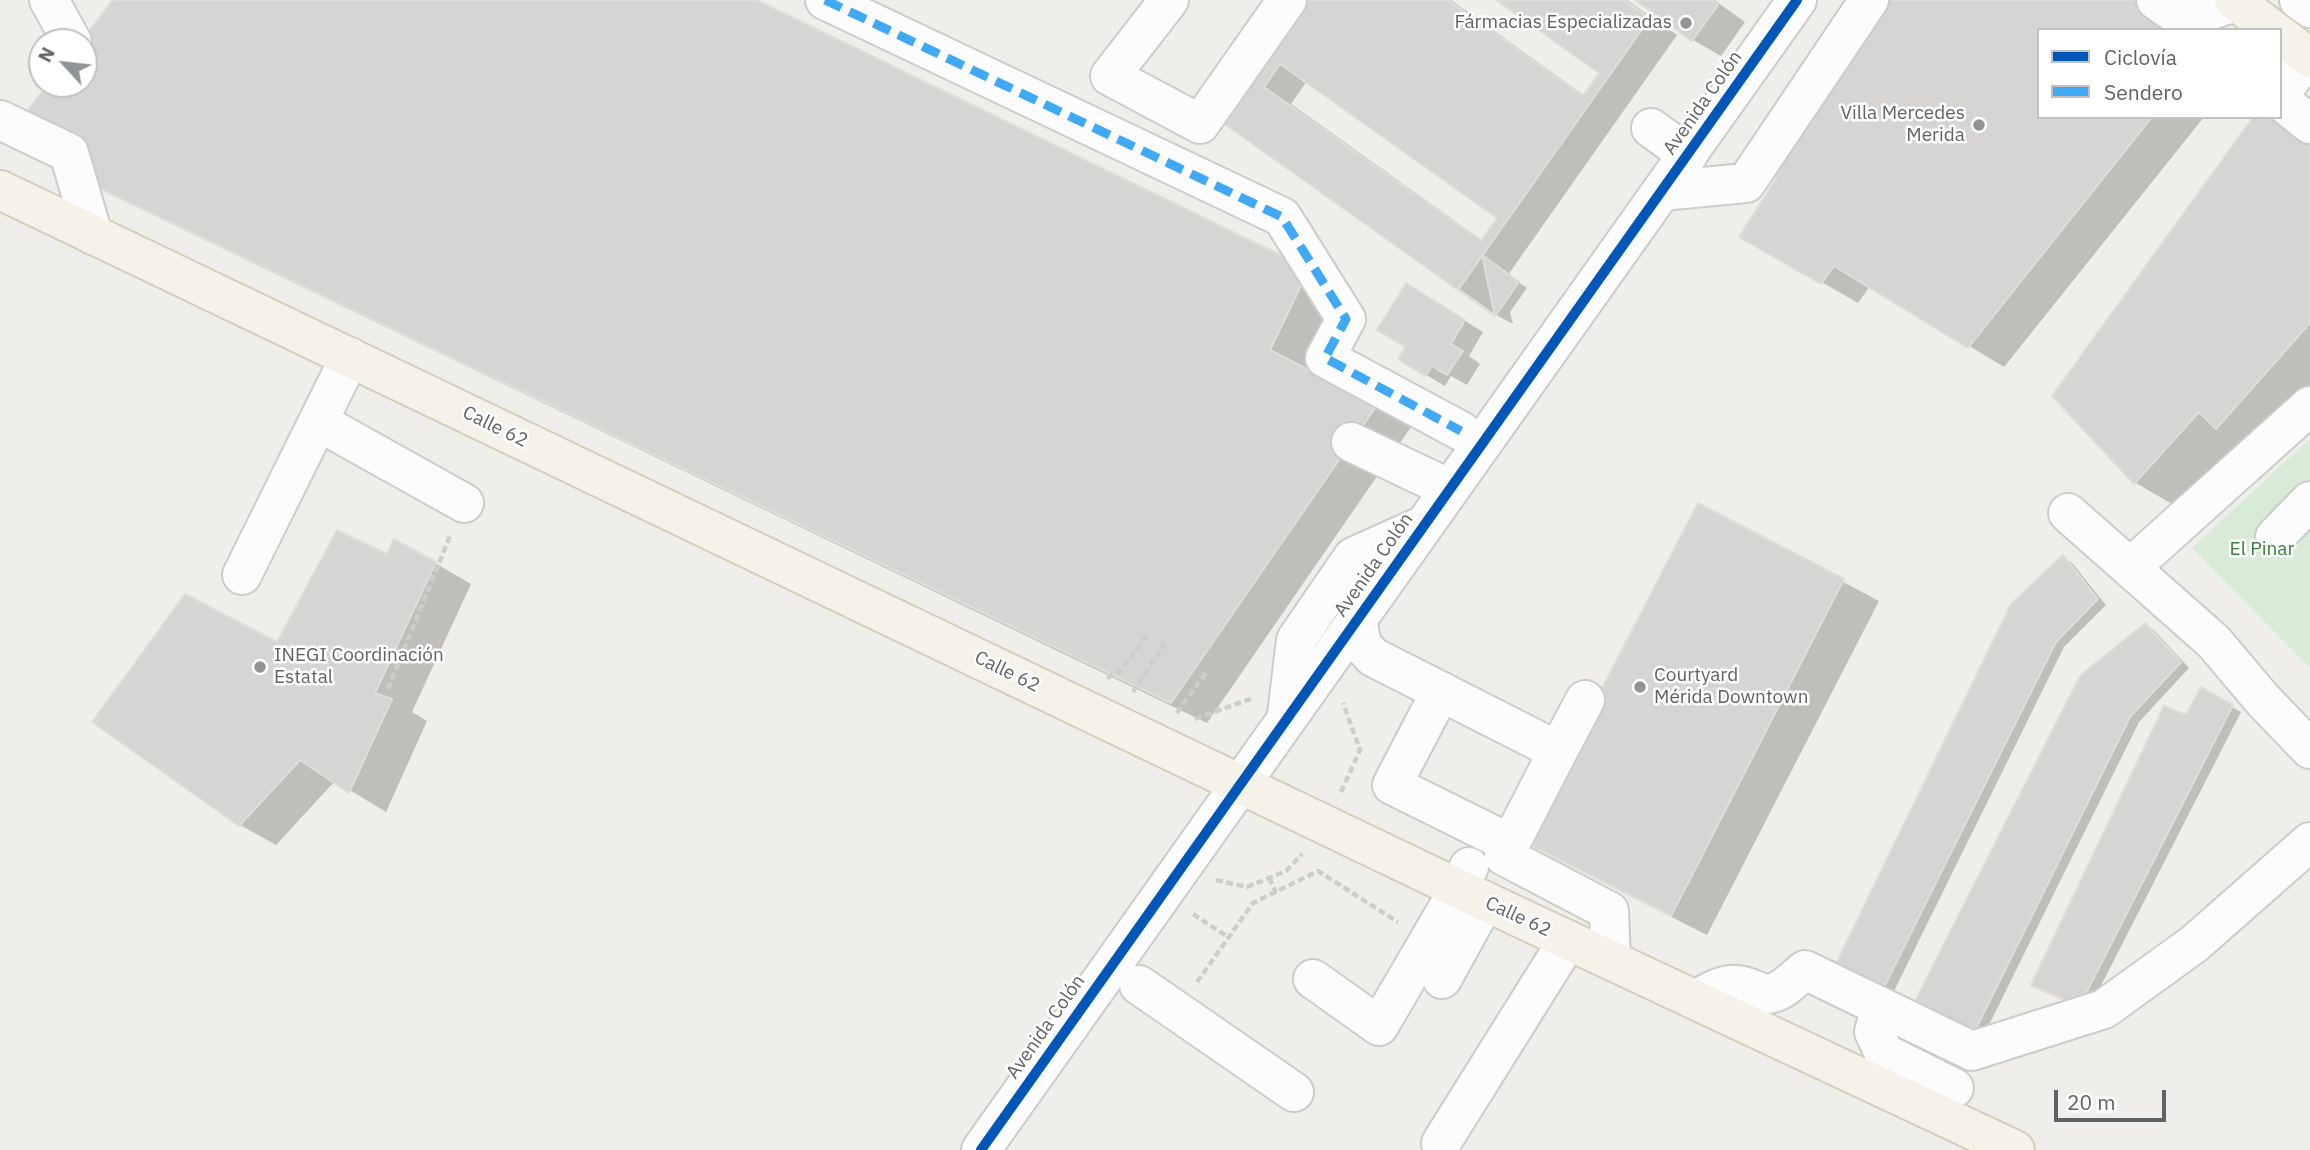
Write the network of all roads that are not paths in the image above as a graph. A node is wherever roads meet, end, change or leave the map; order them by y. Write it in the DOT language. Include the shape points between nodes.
graph roads {
  1 [pos="48,0"];
  2 [pos="825,0"];
  3 [pos="1169,0"];
  4 [pos="1287,0"];
  5 [pos="1869,0"];
  6 [pos="2156,0"];
  7 [pos="2298,0"];
  8 [pos="2235,1"];
  9 [pos="1783,5"];
  10 [pos="2310,8"];
  11 [pos="64,28"];
  12 [pos="2270,28"];
  13 [pos="2282,36"];
  14 [pos="2310,57"];
  15 [pos="2282,91"];
  16 [pos="2282,102"];
  17 [pos="0,120"];
  18 [pos="2310,124"];
  19 [pos="1651,128"];
  20 [pos="1688,155"];
  21 [pos="0,190"];
  22 [pos="1662,191"];
  23 [pos="93,235"];
  24 [pos="350,357"];
  25 [pos="2310,406"];
  26 [pos="2310,421"];
  27 [pos="318,422"];
  28 [pos="1461,431"];
  29 [pos="1351,442"];
  30 [pos="1450,489"];
  31 [pos="2310,502"];
  32 [pos="464,503"];
  33 [pos="2068,513"];
  34 [pos="1423,525"];
  35 [pos="2275,537"];
  36 [pos="2136,572"];
  37 [pos="242,575"];
  38 [pos="1357,620"];
  39 [pos="1441,691"];
  40 [pos="1585,700"];
  41 [pos="1273,707"];
  42 [pos="2310,749"];
  43 [pos="1558,751"];
  44 [pos="1240,784"];
  45 [pos="1464,820"];
  46 [pos="2310,842"];
  47 [pos="1511,844"];
  48 [pos="1479,892"];
  49 [pos="1569,940"];
  50 [pos="1611,960"];
  51 [pos="1313,979"];
  52 [pos="1442,979"];
  53 [pos="1139,985"];
  54 [pos="1696,1000"];
  55 [pos="1881,1007"];
  56 [pos="1972,1051"];
  57 [pos="1294,1092"];
  58 [pos="1947,1102"];
  59 [pos="1441,1143"];
  60 [pos="981,1150"];
  61 [pos="2015,1150"];
  1 -- 11 [label="street"];
  2 -- 28 [label="street" via="1282,216 1346,318 1325,358"];
  3 -- 4 [label="street" via="1110,76 1200,124"];
  5 -- 22 [label="street" via="1746,183"];
  6 -- 8 [label="street" via="2183,19"];
  7 -- 10 [label="street"];
  8 -- 12 [label="main road"];
  9 -- 20 [label="street, Avenida Colón"];
  13 -- 14 [label="main road"];
  14 -- 15 [label="street"];
  16 -- 18 [label="street"];
  17 -- 23 [label="street" via="69,153"];
  19 -- 20 [label="street"];
  20 -- 22 [label="street, Avenida Colón"];
  21 -- 23 [label="main road, Calle 62"];
  22 -- 30 [label="street, Avenida Colón"];
  23 -- 24 [label="main road, Calle 62"];
  24 -- 27 [label="street"];
  24 -- 44 [label="main road, Calle 62"];
  25 -- 36 [label="street"];
  26 -- 36 [label="street"];
  27 -- 32 [label="street"];
  27 -- 37 [label="street"];
  29 -- 30 [label="street"];
  30 -- 34 [label="street, Avenida Colón"];
  31 -- 35 [label="street"];
  33 -- 36 [label="street"];
  34 -- 38 [label="street, Avenida Colón"];
  34 -- 41 [label="street" via="1353,557 1296,640"];
  36 -- 42 [label="street" via="2214,642"];
  38 -- 39 [label="street" via="1362,645 1373,657"];
  38 -- 41 [label="street, Avenida Colón"];
  39 -- 43 [label="street"];
  39 -- 45 [label="street" via="1392,785"];
  40 -- 43 [label="street"];
  41 -- 44 [label="street, Avenida Colón"];
  43 -- 47 [label="street"];
  44 -- 48 [label="main road, Calle 62"];
  44 -- 60 [label="street, Avenida Colón"];
  45 -- 47 [label="street"];
  45 -- 48 [label="street" via="1484,844"];
  46 -- 56 [label="street" via="2194,944 2104,1009"];
  47 -- 50 [label="street" via="1504,856 1609,911"];
  48 -- 49 [label="main road, Calle 62"];
  48 -- 51 [label="street" via="1429,941 1379,1026"];
  48 -- 52 [label="street"];
  49 -- 50 [label="main road, Calle 62"];
  49 -- 59 [label="street"];
  50 -- 54 [label="main road, Calle 62"];
  53 -- 57 [label="street"];
  54 -- 55 [label="street" via="1718,987 1732,985 1767,994 1780,990 1805,970"];
  54 -- 58 [label="main road, Calle 62"];
  55 -- 56 [label="street"];
  55 -- 58 [label="street" via="1874,1032 1884,1053"];
  56 -- 58 [label="street"];
  58 -- 61 [label="main road, Calle 62"];
}
